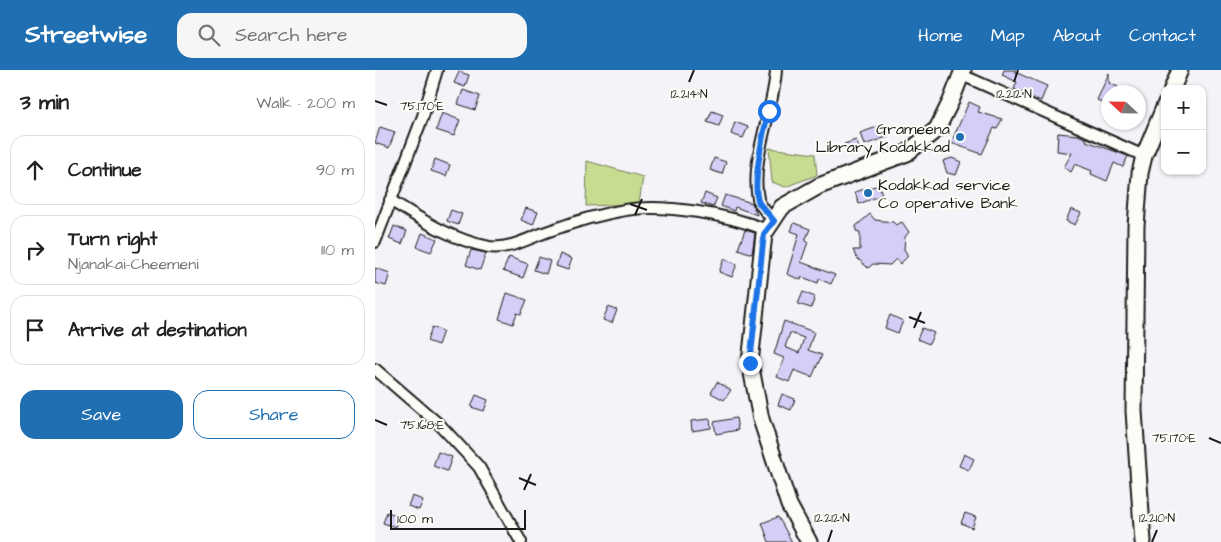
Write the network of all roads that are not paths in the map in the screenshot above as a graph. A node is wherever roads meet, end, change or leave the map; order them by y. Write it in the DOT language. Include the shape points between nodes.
graph roads {
  1 [pos="437,70"];
  2 [pos="777,70"];
  3 [pos="1180,70"];
  4 [pos="963,73"];
  5 [pos="1174,85"];
  6 [pos="1161,115"];
  7 [pos="1144,156"];
  8 [pos="390,200"];
  9 [pos="771,225"];
  10 [pos="375,242"];
  11 [pos="375,369"];
  12 [pos="807,541"];
  13 [pos="521,542"];
  14 [pos="1143,542"];
  1 -- 8 [label="street"];
  2 -- 9 [label="street" via="775,92 763,130 757,182 758,201"];
  3 -- 5 [label="main road"];
  4 -- 7 [label="street"];
  4 -- 9 [label="main road" via="937,129 907,153 819,186 783,207"];
  6 -- 7 [label="main road"];
  7 -- 14 [label="main road" via="1136,226 1135,372"];
  8 -- 9 [label="street" via="433,228 491,247 514,244 625,210 664,209"];
  8 -- 10 [label="street"];
  9 -- 12 [label="main road" via="764,234 750,363 761,420 789,505"];
  11 -- 13 [label="street" via="441,426 479,467"];
}
